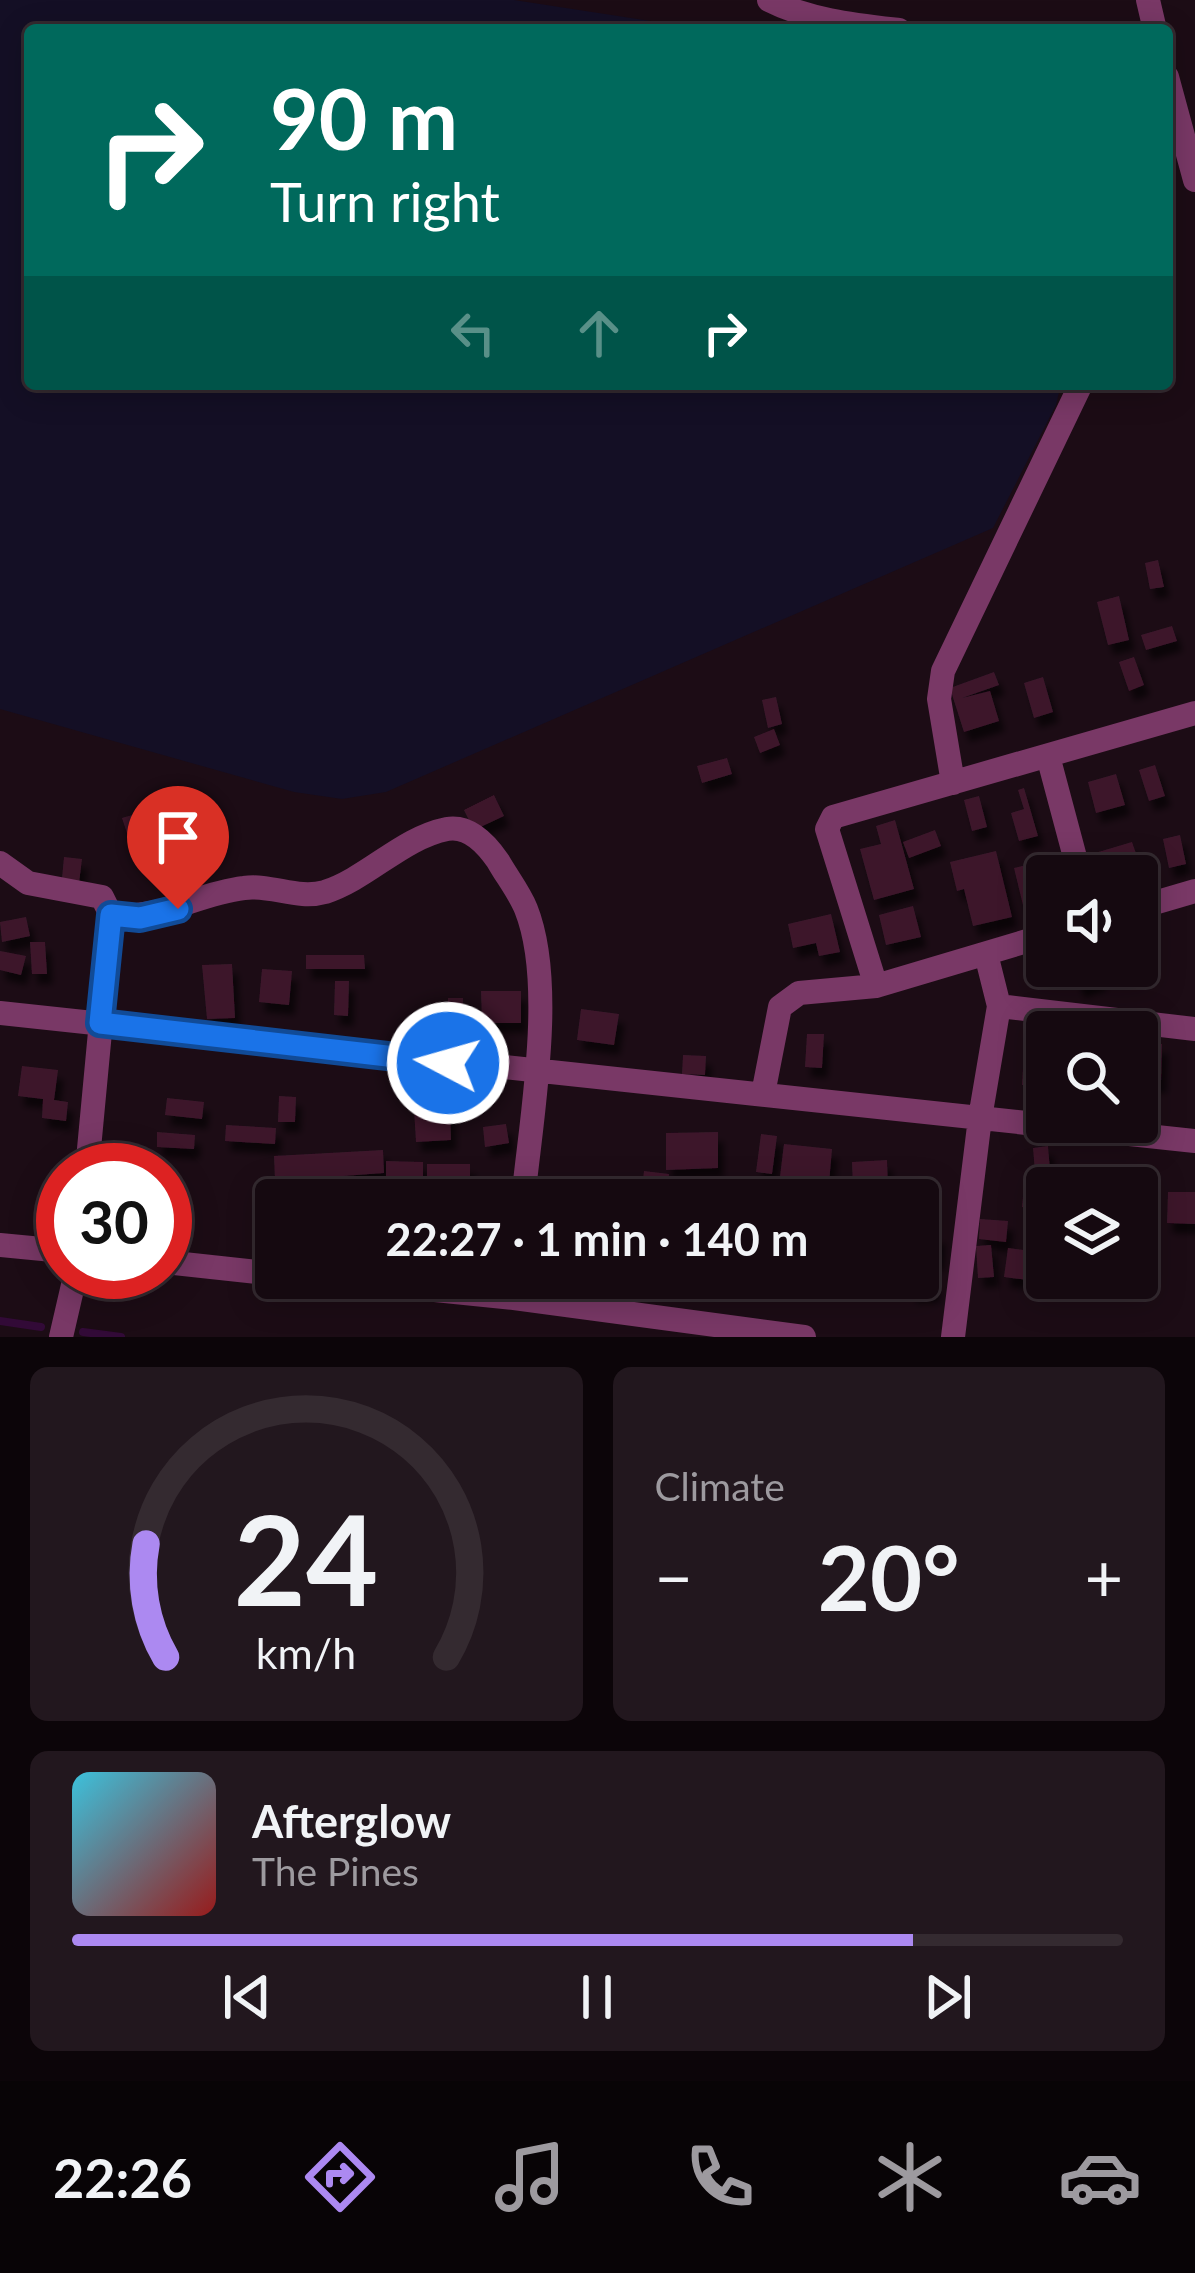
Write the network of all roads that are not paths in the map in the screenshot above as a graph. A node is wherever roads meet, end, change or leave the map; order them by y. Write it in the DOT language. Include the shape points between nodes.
graph roads {
  1 [pos="769,0"];
  2 [pos="850,24"];
  3 [pos="1178,92"];
  4 [pos="1195,179"];
  5 [pos="1078,390"];
  6 [pos="1195,713"];
  7 [pos="1048,756"];
  8 [pos="953,783"];
  9 [pos="1074,855"];
  10 [pos="0,863"];
  11 [pos="1195,891"];
  12 [pos="1158,902"];
  13 [pos="111,915"];
  14 [pos="1026,942"];
  15 [pos="986,954"];
  16 [pos="876,986"];
  17 [pos="999,1006"];
  18 [pos="0,1012"];
  19 [pos="100,1023"];
  20 [pos="1195,1029"];
  21 [pos="535,1073"];
  22 [pos="763,1094"];
  23 [pos="980,1118"];
  24 [pos="1195,1142"];
  25 [pos="89,1143"];
  26 [pos="525,1179"];
  27 [pos="0,1245"];
  28 [pos="36,1249"];
  29 [pos="192,1265"];
  30 [pos="255,1272"];
  31 [pos="70,1299"];
  32 [pos="579,1299"];
  33 [pos="61,1337"];
  34 [pos="804,1337"];
  35 [pos="953,1337"];
  1 -- 2 [label="street"];
  3 -- 4 [label="street"];
  5 -- 8 [label="street" via="943,671 939,699"];
  6 -- 7 [label="street"];
  7 -- 8 [label="street"];
  7 -- 9 [label="street"];
  8 -- 16 [label="street" via="828,823"];
  10 -- 13 [label="street" via="28,883 101,897"];
  11 -- 12 [label="street"];
  13 -- 19 [label="street"];
  13 -- 21 [label="street" via="140,918 244,887 308,896 446,829 461,830 490,849 525,907 539,968"];
  14 -- 15 [label="street"];
  15 -- 16 [label="street"];
  15 -- 17 [label="street"];
  16 -- 22 [label="street" via="799,993 780,1006"];
  17 -- 20 [label="street"];
  17 -- 23 [label="street"];
  18 -- 19 [label="street"];
  19 -- 21 [label="street"];
  19 -- 25 [label="street"];
  21 -- 22 [label="street"];
  21 -- 26 [label="street"];
  22 -- 23 [label="street"];
  23 -- 24 [label="street"];
  23 -- 35 [label="street"];
  27 -- 28 [label="street"];
  29 -- 30 [label="street"];
  31 -- 33 [label="street"];
  32 -- 34 [label="street"];
}
